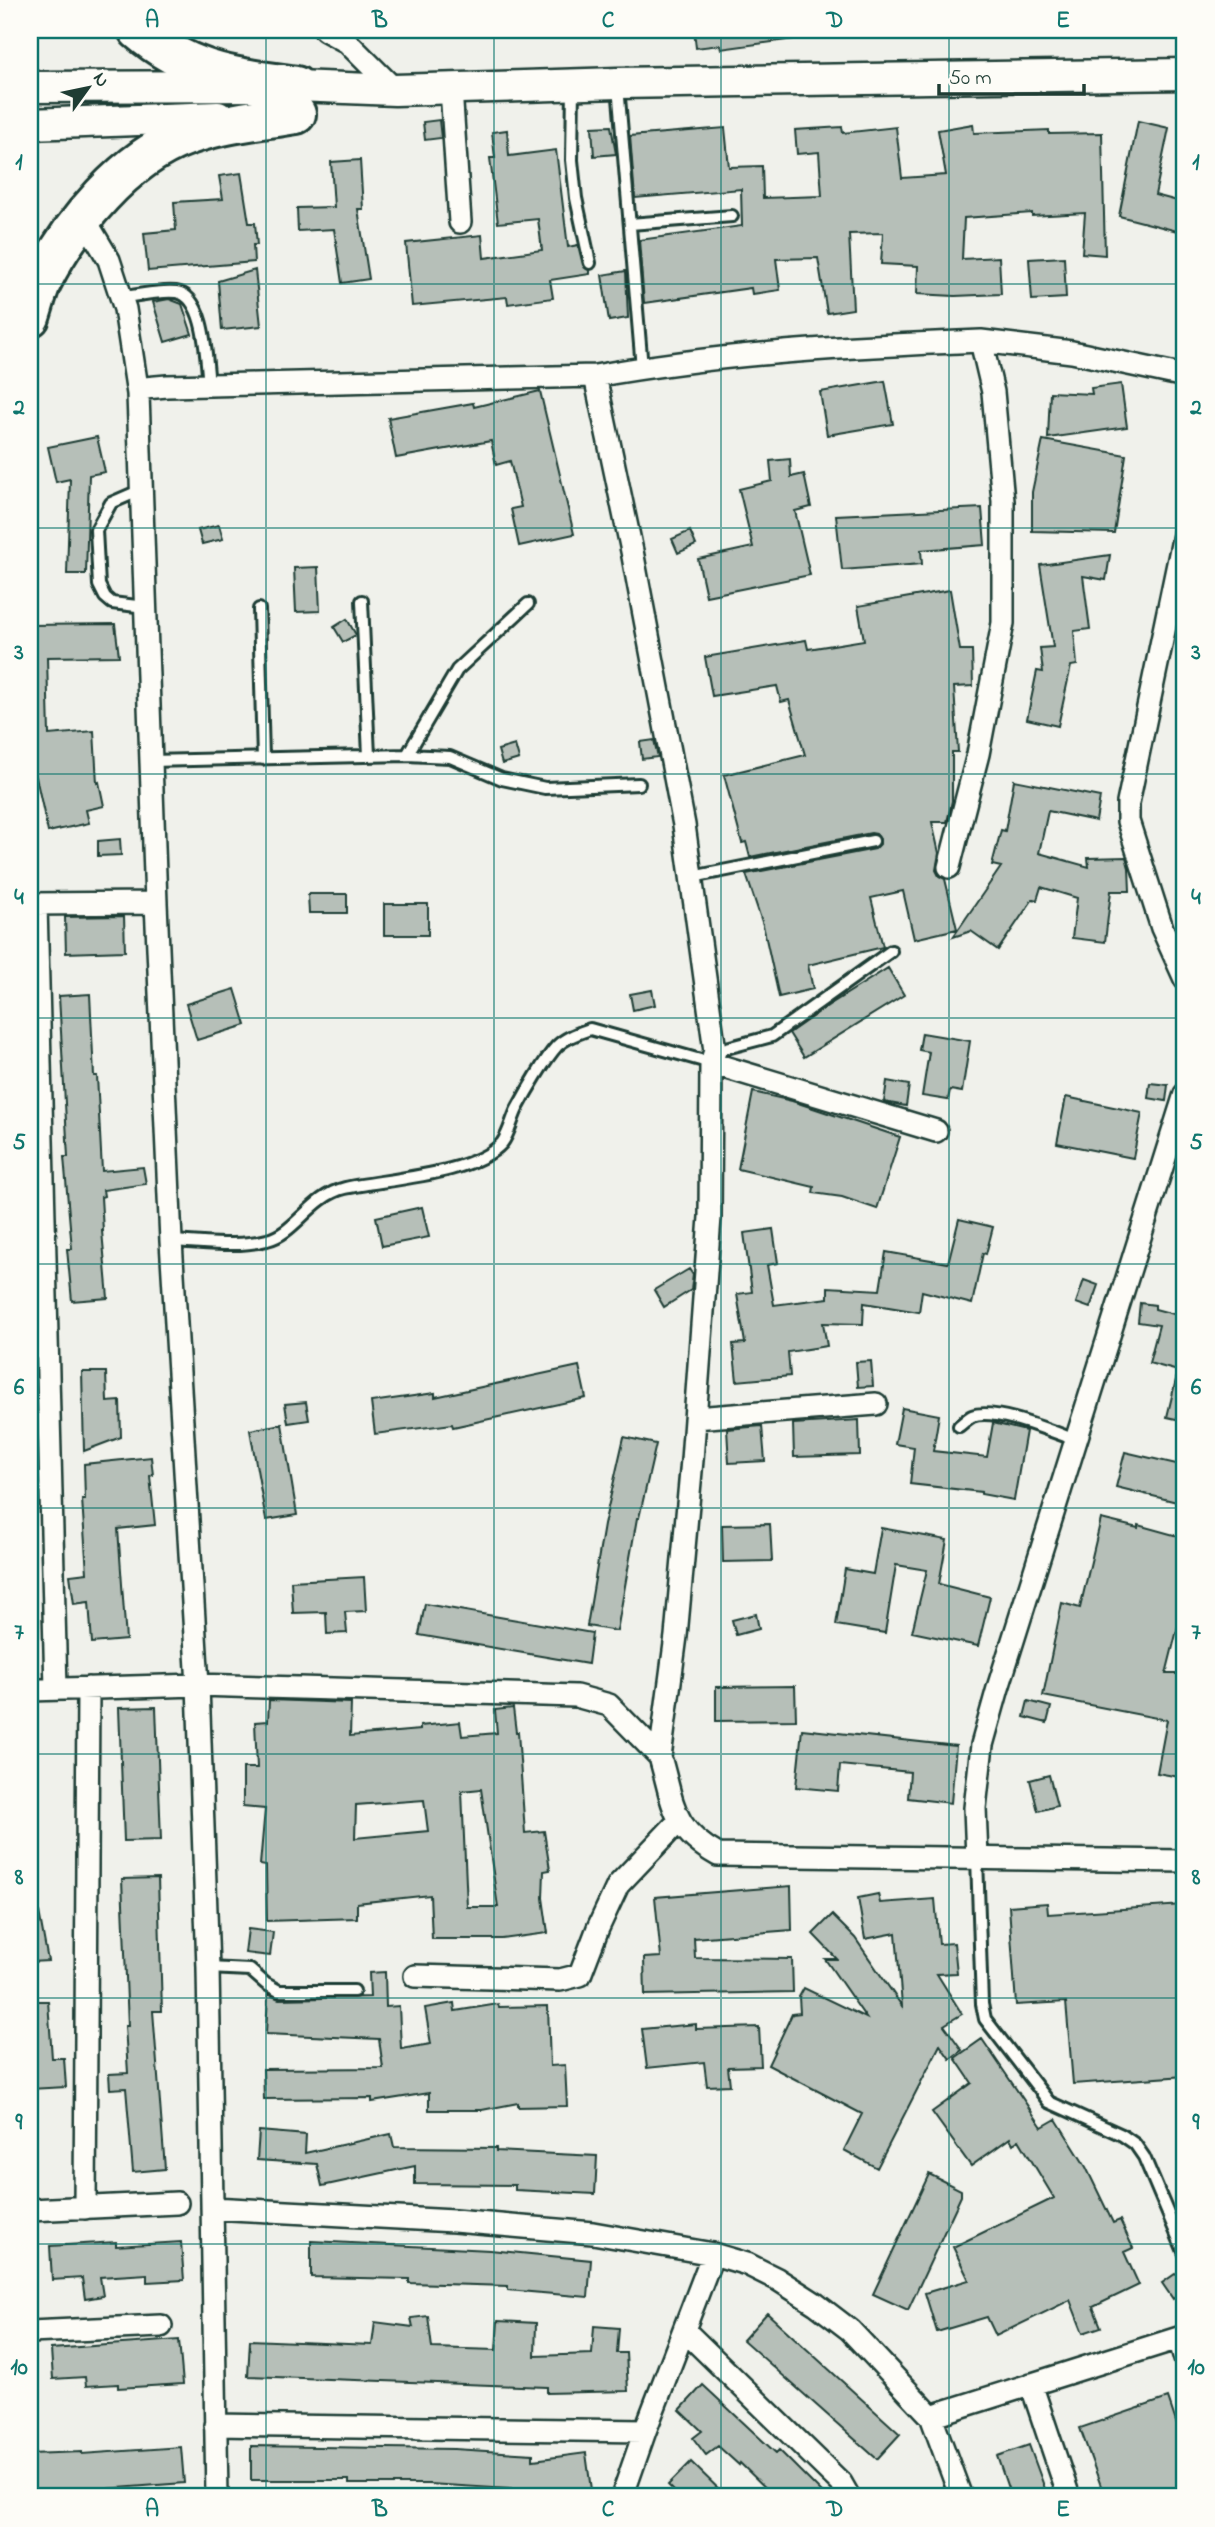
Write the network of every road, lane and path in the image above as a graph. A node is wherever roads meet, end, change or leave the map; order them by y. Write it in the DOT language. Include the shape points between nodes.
graph roads {
  1 [pos="138,30"];
  2 [pos="325,30"];
  3 [pos="1185,74"];
  4 [pos="618,83"];
  5 [pos="573,86"];
  6 [pos="30,87"];
  7 [pos="451,89"];
  8 [pos="396,90"];
  9 [pos="296,100"];
  10 [pos="30,124"];
  11 [pos="732,216"];
  12 [pos="84,218"];
  13 [pos="460,222"];
  14 [pos="630,223"];
  15 [pos="590,263"];
  16 [pos="121,297"];
  17 [pos="30,317"];
  18 [pos="981,341"];
  19 [pos="642,368"];
  20 [pos="595,376"];
  21 [pos="1185,376"];
  22 [pos="209,385"];
  23 [pos="138,394"];
  24 [pos="141,490"];
  25 [pos="1185,530"];
  26 [pos="362,601"];
  27 [pos="528,604"];
  28 [pos="145,607"];
  29 [pos="259,609"];
  30 [pos="407,755"];
  31 [pos="369,756"];
  32 [pos="263,759"];
  33 [pos="151,761"];
  34 [pos="639,783"];
  35 [pos="873,841"];
  36 [pos="949,867"];
  37 [pos="692,877"];
  38 [pos="156,904"];
  39 [pos="33,905"];
  40 [pos="891,951"];
  41 [pos="1185,979"];
  42 [pos="713,1057"];
  43 [pos="1185,1094"];
  44 [pos="936,1131"];
  45 [pos="171,1241"];
  46 [pos="876,1404"];
  47 [pos="695,1418"];
  48 [pos="959,1426"];
  49 [pos="1076,1440"];
  50 [pos="198,1685"];
  51 [pos="88,1688"];
  52 [pos="56,1689"];
  53 [pos="30,1690"];
  54 [pos="660,1757"];
  55 [pos="679,1821"];
  56 [pos="977,1858"];
  57 [pos="1185,1861"];
  58 [pos="208,1968"];
  59 [pos="415,1976"];
  60 [pos="354,1990"];
  61 [pos="177,2203"];
  62 [pos="85,2208"];
  63 [pos="212,2208"];
  64 [pos="30,2210"];
  65 [pos="713,2254"];
  66 [pos="1185,2254"];
  67 [pos="161,2326"];
  68 [pos="684,2330"];
  69 [pos="30,2332"];
  70 [pos="1183,2344"];
  71 [pos="1031,2384"];
  72 [pos="931,2416"];
  73 [pos="215,2425"];
  74 [pos="645,2431"];
  75 [pos="630,2492"];
  76 [pos="216,2497"];
  77 [pos="849,2497"];
  78 [pos="961,2497"];
  79 [pos="1069,2497"];
  1 -- 9 [label="highway" via="182,61"];
  2 -- 8 [label="street" via="347,42"];
  3 -- 4 [label="main road"];
  4 -- 5 [label="main road"];
  4 -- 14 [label="lane"];
  5 -- 7 [label="main road"];
  5 -- 15 [label="lane" via="572,160"];
  6 -- 9 [label="main road"];
  7 -- 8 [label="main road"];
  7 -- 13 [label="street"];
  8 -- 9 [label="main road"];
  9 -- 10 [label="main road"];
  9 -- 12 [label="highway" via="184,136 149,153"];
  11 -- 14 [label="lane"];
  12 -- 16 [label="street" via="109,260"];
  12 -- 17 [label="highway" via="61,247"];
  14 -- 19 [label="lane"];
  16 -- 22 [label="lane" via="177,292 188,297 200,313"];
  16 -- 23 [label="street"];
  18 -- 19 [label="street" via="824,347"];
  18 -- 21 [label="street" via="1072,352"];
  18 -- 36 [label="street" via="993,392 1003,501 1003,623 978,754"];
  19 -- 20 [label="street"];
  20 -- 22 [label="street"];
  20 -- 37 [label="street"];
  22 -- 23 [label="street" via="151,387"];
  23 -- 24 [label="street"];
  24 -- 28 [label="street"];
  24 -- 28 [label="lane" via="111,503 96,530 99,585 105,597 113,603"];
  25 -- 41 [label="street" via="1128,803 1128,821 1162,928"];
  26 -- 31 [label="lane"];
  27 -- 30 [label="lane" via="457,670"];
  28 -- 33 [label="street"];
  29 -- 32 [label="lane"];
  30 -- 31 [label="lane"];
  30 -- 34 [label="lane" via="450,757 502,779 545,788"];
  31 -- 32 [label="lane"];
  32 -- 33 [label="lane"];
  33 -- 38 [label="street"];
  35 -- 37 [label="lane"];
  37 -- 42 [label="street"];
  38 -- 39 [label="street"];
  38 -- 45 [label="street"];
  39 -- 52 [label="street"];
  40 -- 42 [label="lane" via="772,1036"];
  42 -- 44 [label="street"];
  42 -- 45 [label="lane" via="590,1029 572,1035 558,1045 502,1142 485,1156 457,1167 323,1196 270,1240"];
  42 -- 47 [label="street" via="710,1217"];
  43 -- 49 [label="street"];
  45 -- 50 [label="street"];
  46 -- 47 [label="street"];
  47 -- 54 [label="street"];
  48 -- 49 [label="lane" via="972,1416 987,1414"];
  49 -- 56 [label="street" via="982,1745 975,1808"];
  50 -- 51 [label="street"];
  50 -- 54 [label="street" via="576,1696 609,1705"];
  50 -- 58 [label="street"];
  51 -- 52 [label="street"];
  51 -- 62 [label="street"];
  52 -- 53 [label="street"];
  54 -- 55 [label="street"];
  55 -- 56 [label="street" via="696,1843 718,1855"];
  55 -- 59 [label="street" via="618,1885 580,1975 559,1980"];
  56 -- 57 [label="street"];
  56 -- 66 [label="lane" via="985,2019 1049,2102 1135,2144"];
  58 -- 60 [label="lane" via="250,1970 279,1991"];
  58 -- 63 [label="street"];
  61 -- 62 [label="street"];
  62 -- 64 [label="street"];
  63 -- 65 [label="street" via="593,2233"];
  63 -- 73 [label="street"];
  65 -- 68 [label="street"];
  65 -- 72 [label="street" via="747,2264 816,2304 850,2330"];
  67 -- 69 [label="street"];
  68 -- 74 [label="street"];
  68 -- 77 [label="street" via="841,2483"];
  70 -- 71 [label="street"];
  71 -- 72 [label="street"];
  71 -- 79 [label="street"];
  72 -- 78 [label="street"];
  73 -- 74 [label="street"];
  73 -- 76 [label="street"];
  74 -- 75 [label="street"];
}
